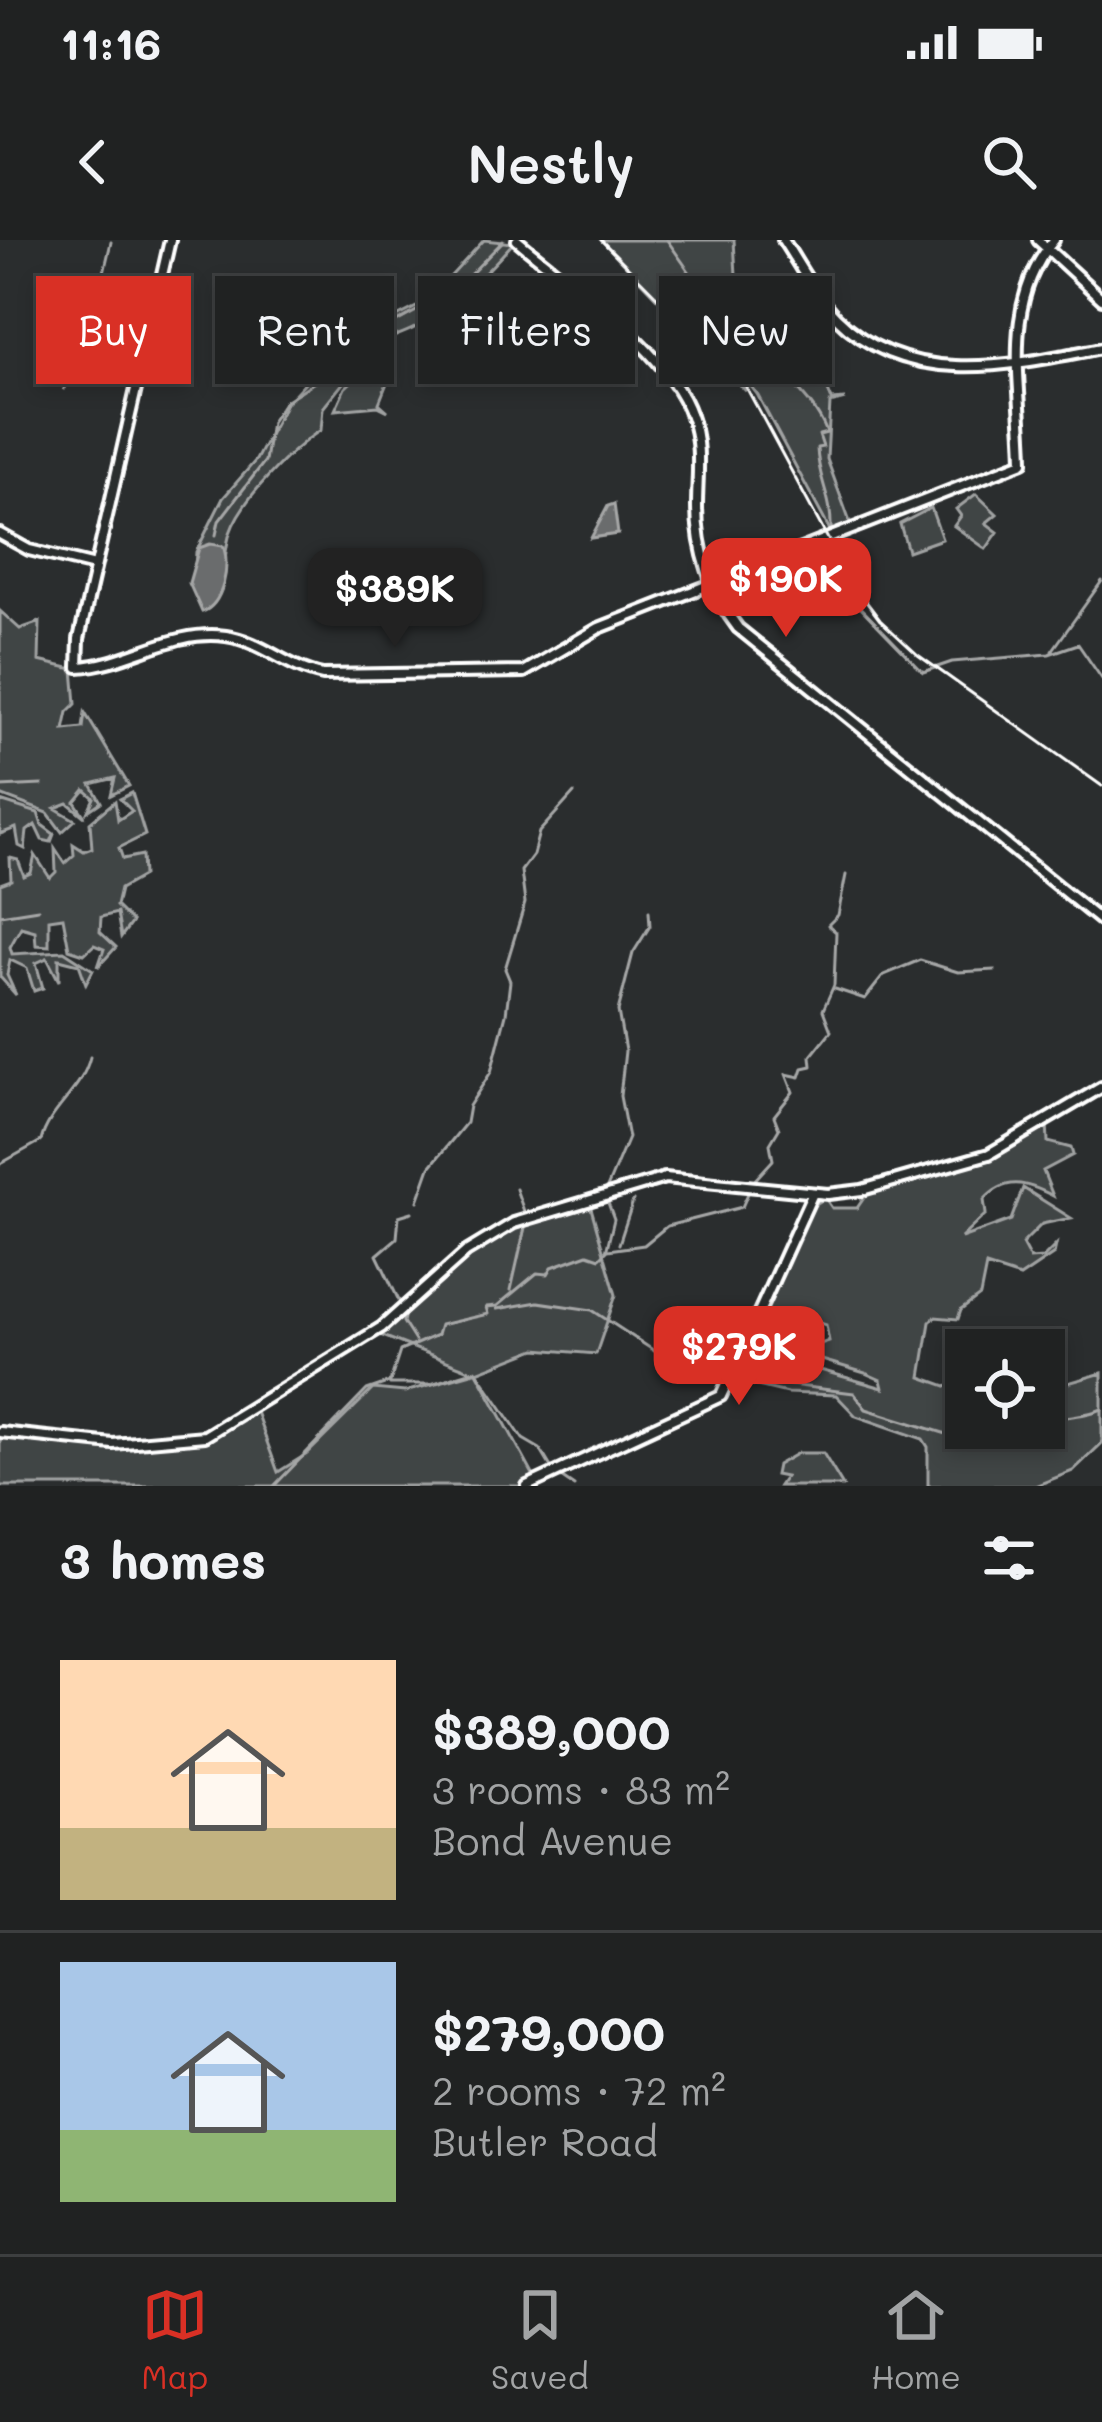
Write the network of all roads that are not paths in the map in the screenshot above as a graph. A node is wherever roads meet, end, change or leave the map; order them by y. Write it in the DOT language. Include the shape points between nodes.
graph roads {
  1 [pos="170,240"];
  2 [pos="517,240"];
  3 [pos="783,240"];
  4 [pos="1038,240"];
  5 [pos="1051,244"];
  6 [pos="1102,298"];
  7 [pos="1102,348"];
  8 [pos="1019,363"];
  9 [pos="0,534"];
  10 [pos="95,566"];
  11 [pos="713,587"];
  12 [pos="1102,922"];
  13 [pos="1102,1087"];
  14 [pos="813,1193"];
  15 [pos="0,1432"];
  16 [pos="526,1486"];
  1 -- 10 [label="main road"];
  2 -- 11 [label="main road" via="658,362 681,393 696,434 698,522"];
  3 -- 8 [label="main road" via="832,313 872,345 937,366"];
  4 -- 5 [label="main road"];
  5 -- 6 [label="main road"];
  5 -- 8 [label="main road" via="1022,296"];
  7 -- 8 [label="main road"];
  8 -- 11 [label="main road" via="1023,462"];
  9 -- 10 [label="main road"];
  10 -- 11 [label="main road" via="78,667 176,637 210,635 253,643 322,675 519,673 599,628"];
  11 -- 12 [label="main road" via="746,637"];
  13 -- 14 [label="main road" via="980,1157 862,1190"];
  14 -- 15 [label="main road" via="665,1178 514,1222 466,1252 382,1327 200,1437 105,1444"];
  14 -- 16 [label="main road" via="724,1392"];
}
